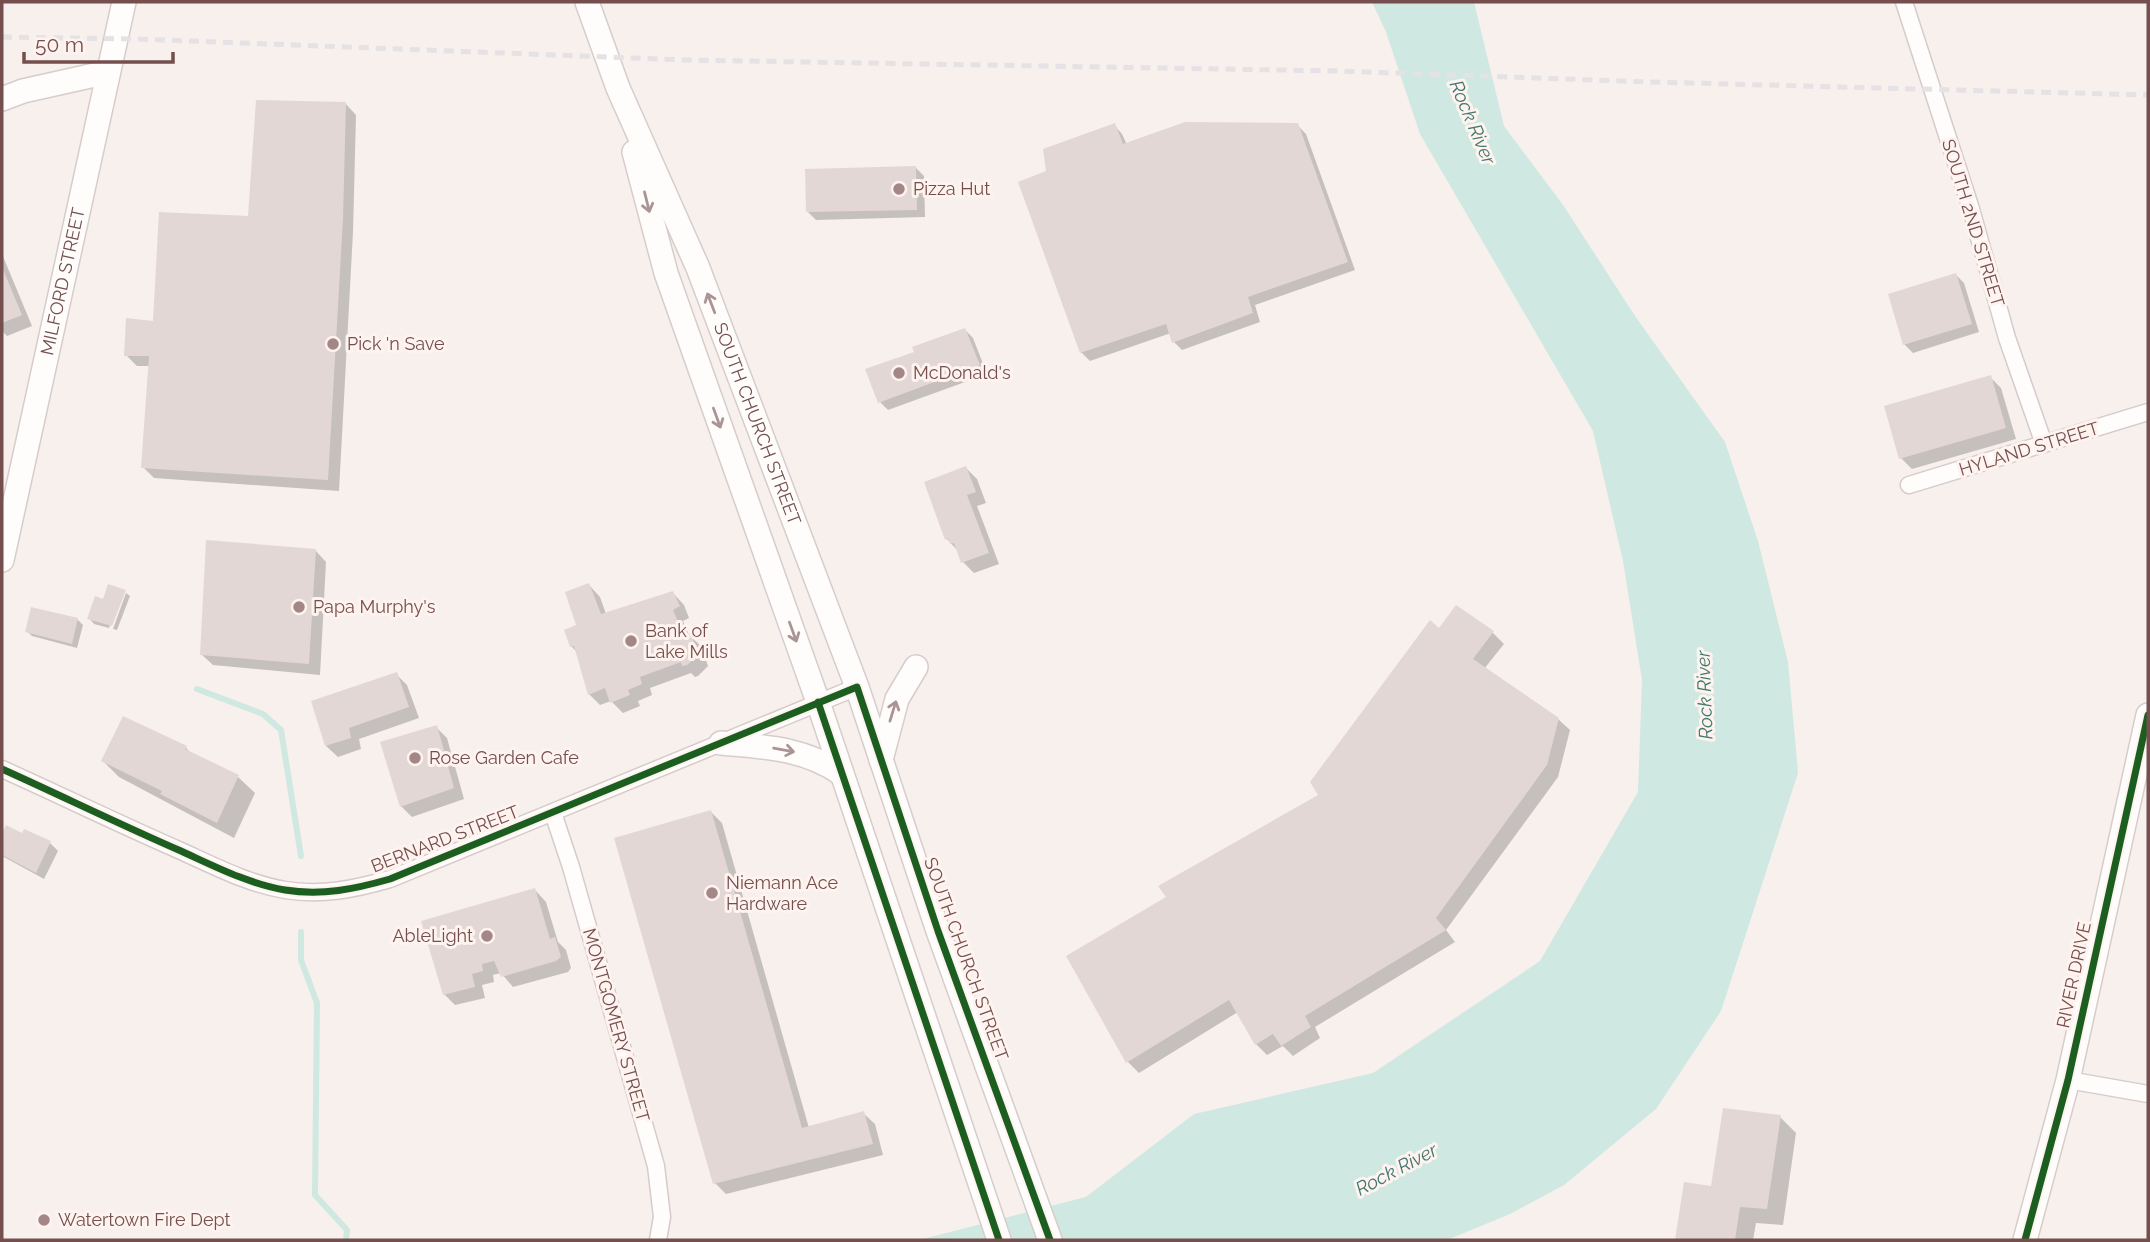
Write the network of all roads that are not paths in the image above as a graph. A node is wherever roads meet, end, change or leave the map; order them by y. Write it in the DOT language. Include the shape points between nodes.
graph roads {
  1 [pos="124,2"];
  2 [pos="587,2"];
  3 [pos="1904,2"];
  4 [pos="108,72"];
  5 [pos="618,88"];
  6 [pos="2,99"];
  7 [pos="2148,412"];
  8 [pos="2045,444"];
  9 [pos="1909,485"];
  10 [pos="2,560"];
  11 [pos="916,667"];
  12 [pos="857,687"];
  13 [pos="818,702"];
  14 [pos="2148,715"];
  15 [pos="721,743"];
  16 [pos="881,760"];
  17 [pos="2,769"];
  18 [pos="842,775"];
  19 [pos="553,813"];
  20 [pos="2068,1080"];
  21 [pos="2148,1094"];
  22 [pos="658,1240"];
  23 [pos="999,1240"];
  24 [pos="1051,1240"];
  25 [pos="2025,1240"];
  1 -- 4 [label="main road, MILFORD STREET"];
  2 -- 5 [label="main road, SOUTH CHURCH STREET"];
  3 -- 8 [label="street, SOUTH 2ND STREET" via="2007,338"];
  4 -- 6 [label="main road"];
  4 -- 10 [label="main road, MILFORD STREET"];
  12 -- 5 [label="main road, SOUTH CHURCH STREET, one-way" via="698,268"];
  5 -- 13 [label="main road, SOUTH CHURCH STREET, one-way" via="666,274"];
  7 -- 8 [label="street, HYLAND STREET"];
  8 -- 9 [label="street, HYLAND STREET"];
  16 -- 11 [label="main road, one-way" via="897,699"];
  12 -- 13 [label="street, BERNARD STREET"];
  12 -- 16 [label="main road, SOUTH CHURCH STREET"];
  13 -- 15 [label="street, BERNARD STREET"];
  13 -- 18 [label="main road, SOUTH CHURCH STREET"];
  14 -- 20 [label="main road, RIVER DRIVE"];
  15 -- 18 [label="main road, one-way" via="789,750 822,760"];
  15 -- 19 [label="street, BERNARD STREET"];
  16 -- 24 [label="main road, SOUTH CHURCH STREET"];
  17 -- 19 [label="street, BERNARD STREET" via="223,870 304,892 353,890 390,880"];
  18 -- 23 [label="main road, SOUTH CHURCH STREET"];
  19 -- 22 [label="street, MONTGOMERY STREET" via="656,1166 662,1217"];
  20 -- 21 [label="street"];
  20 -- 25 [label="main road, RIVER DRIVE"];
}
